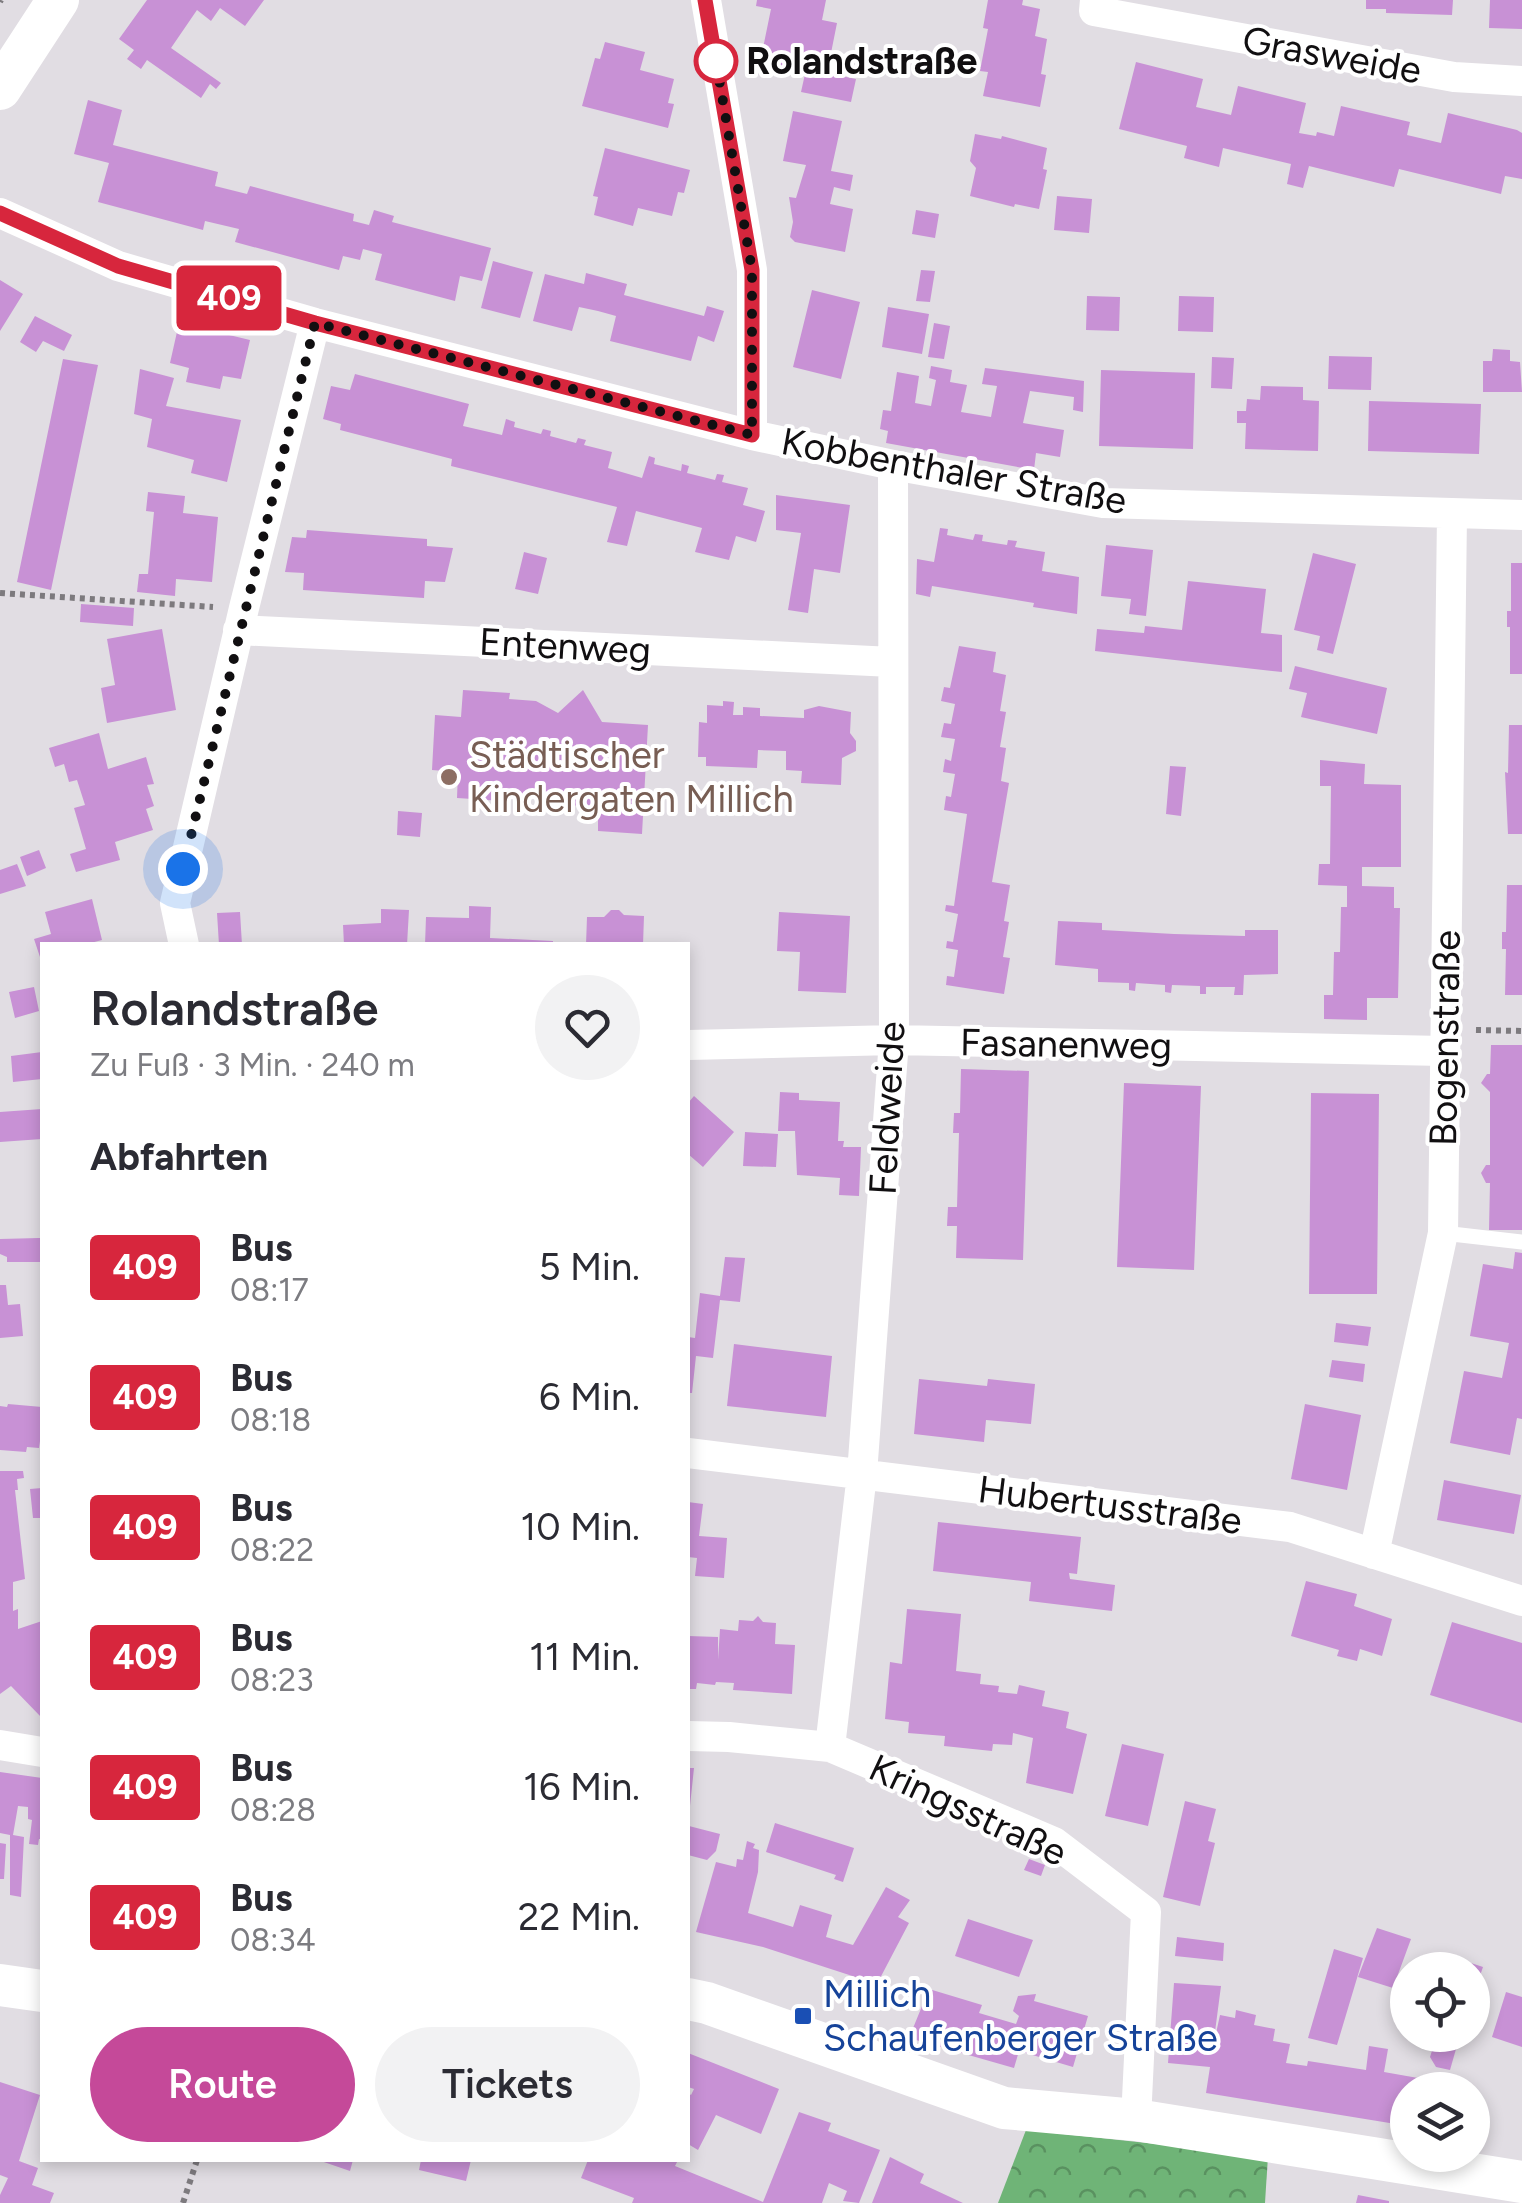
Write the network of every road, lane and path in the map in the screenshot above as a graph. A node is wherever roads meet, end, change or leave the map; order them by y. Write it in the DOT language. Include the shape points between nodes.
graph roads {
  1 [pos="58,0"];
  2 [pos="706,0"];
  3 [pos="1094,0"];
  4 [pos="3,78"];
  5 [pos="1522,81"];
  6 [pos="0,213"];
  7 [pos="315,323"];
  8 [pos="752,435"];
  9 [pos="893,465"];
  10 [pos="1452,514"];
  11 [pos="1522,515"];
  12 [pos="0,593"];
  13 [pos="241,619"];
  14 [pos="892,662"];
  15 [pos="183,942"];
  16 [pos="894,1040"];
  17 [pos="690,1045"];
  18 [pos="1444,1052"];
  19 [pos="1443,1233"];
  20 [pos="1522,1242"];
  21 [pos="690,1453"];
  22 [pos="862,1474"];
  23 [pos="1374,1554"];
  24 [pos="1522,1601"];
  25 [pos="690,1736"];
  26 [pos="0,1745"];
  27 [pos="830,1747"];
  28 [pos="40,1752"];
  29 [pos="0,1985"];
  30 [pos="40,1991"];
  31 [pos="690,1999"];
  32 [pos="1136,2120"];
  33 [pos="196,2162"];
  34 [pos="1522,2182"];
  35 [pos="183,2203"];
  1 -- 4 [label="street"];
  2 -- 8 [label="street" via="752,270"];
  3 -- 5 [label="street, Grasweide" via="1094,11 1454,77"];
  6 -- 7 [label="street, Kobbenthaler Straße" via="118,266"];
  7 -- 8 [label="street, Kobbenthaler Straße"];
  7 -- 13 [label="street"];
  8 -- 9 [label="street, Kobbenthaler Straße"];
  9 -- 10 [label="street, Kobbenthaler Straße" via="1103,503"];
  9 -- 14 [label="street, Feldweide"];
  10 -- 11 [label="street, Kobbenthaler Straße"];
  10 -- 18 [label="street, Bogenstraße"];
  12 -- 13 [label="path"];
  13 -- 14 [label="street, Entenweg"];
  13 -- 15 [label="street" via="175,903"];
  14 -- 16 [label="street, Feldweide"];
  16 -- 17 [label="street, Fasanenweg"];
  16 -- 18 [label="street, Fasanenweg"];
  16 -- 22 [label="street, Feldweide"];
  18 -- 19 [label="street, Bogenstraße"];
  19 -- 20 [label="lane"];
  19 -- 23 [label="street, Bogenstraße"];
  21 -- 22 [label="street, Hubertusstraße"];
  22 -- 23 [label="street, Hubertusstraße" via="1290,1526"];
  22 -- 27 [label="street, Feldweide"];
  23 -- 24 [label="street, Hubertusstraße"];
  25 -- 27 [label="street, Kringsstraße"];
  26 -- 28 [label="street"];
  27 -- 32 [label="street, Kringsstraße" via="1054,1842 1146,1912"];
  29 -- 30 [label="street"];
  31 -- 32 [label="street" via="1004,2108"];
  32 -- 34 [label="street"];
  33 -- 35 [label="path"];
}
